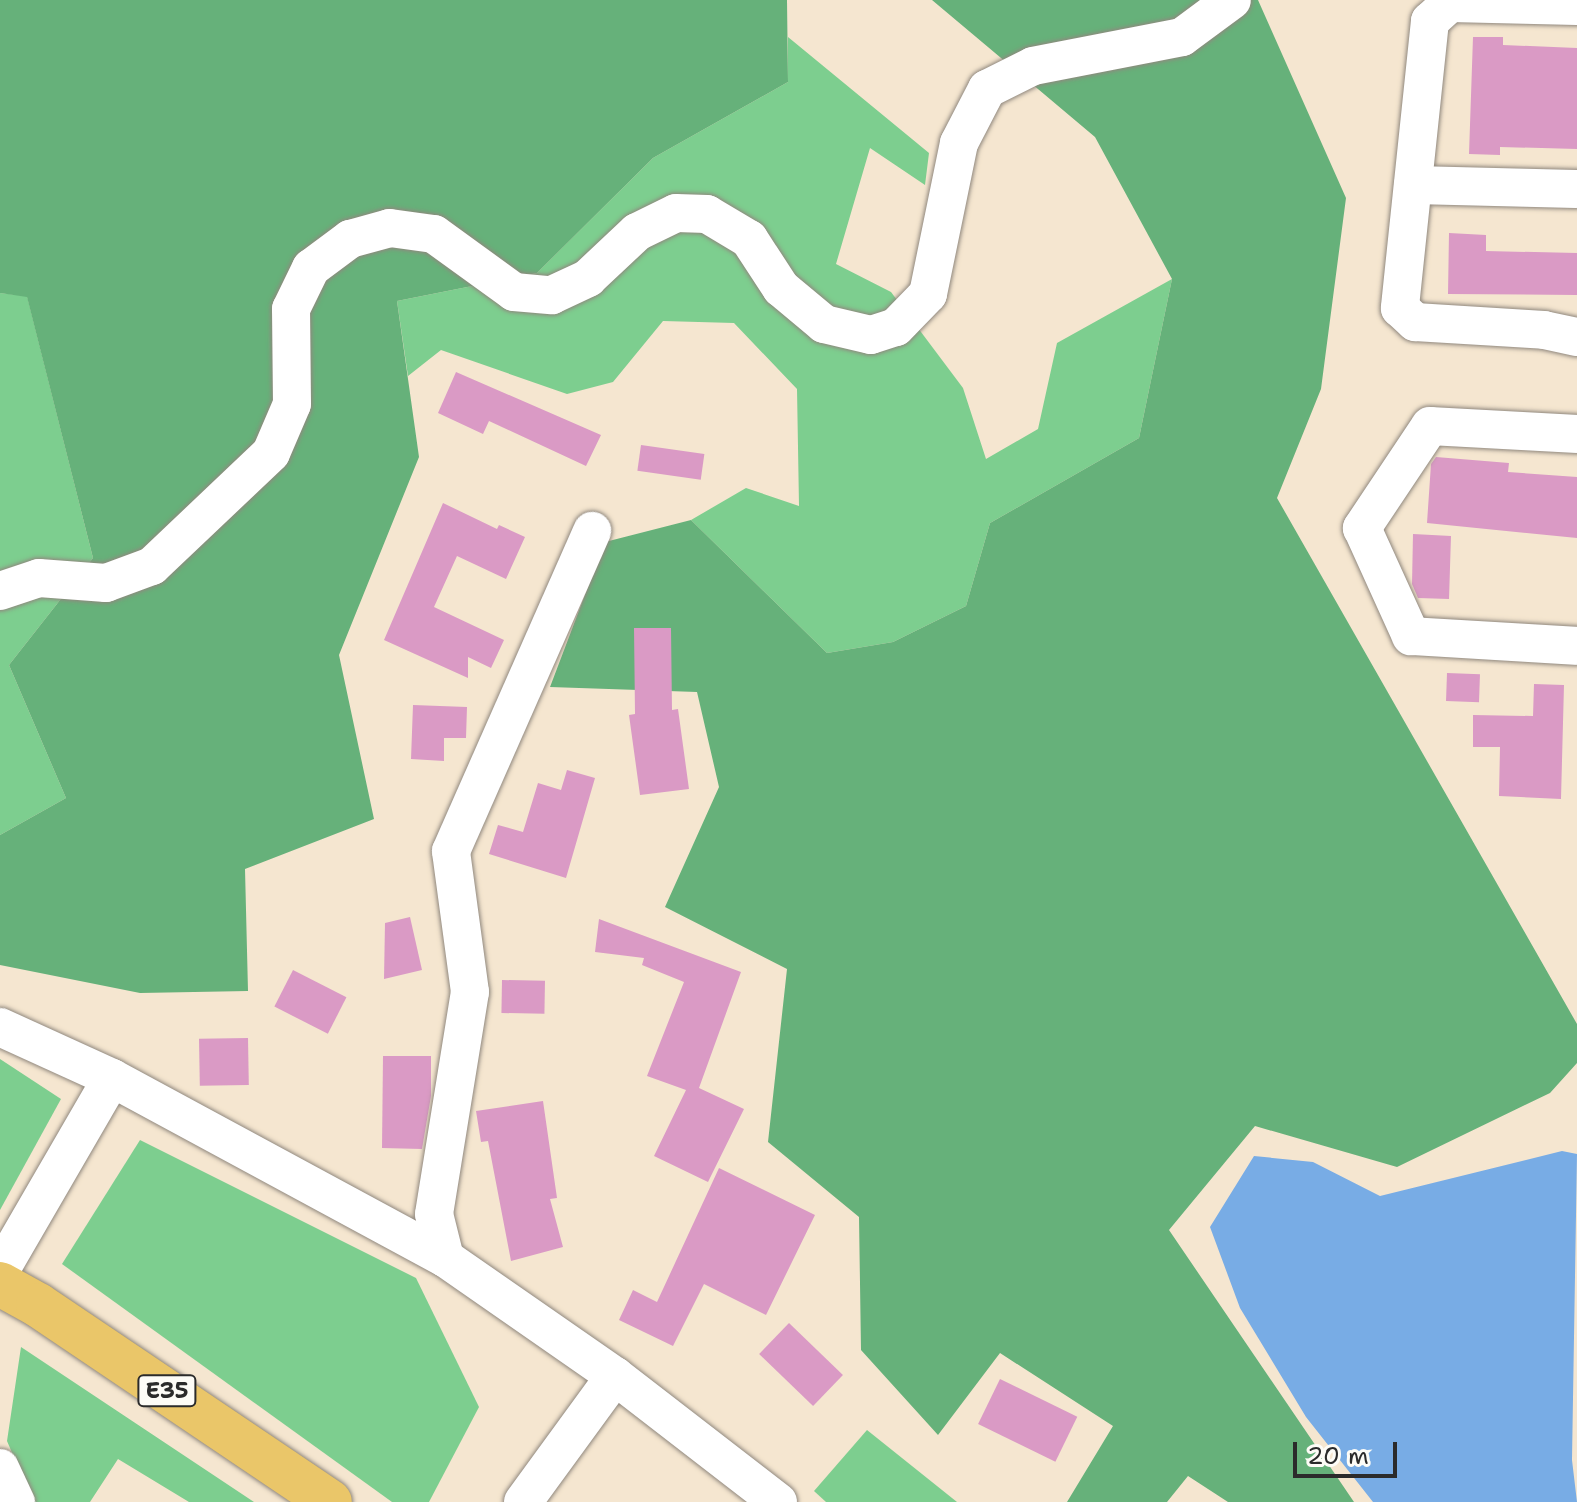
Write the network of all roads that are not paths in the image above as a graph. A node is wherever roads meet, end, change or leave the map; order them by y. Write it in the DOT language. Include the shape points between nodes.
graph roads {
  1 [pos="1232,0"];
  2 [pos="1577,6"];
  3 [pos="1413,185"];
  4 [pos="1577,189"];
  5 [pos="1577,337"];
  6 [pos="1577,434"];
  7 [pos="592,531"];
  8 [pos="0,591"];
  9 [pos="1577,646"];
  10 [pos="0,1027"];
  11 [pos="112,1078"];
  12 [pos="445,1258"];
  13 [pos="0,1271"];
  14 [pos="0,1284"];
  15 [pos="615,1376"];
  16 [pos="0,1468"];
  17 [pos="313,1490"];
  18 [pos="16,1502"];
  19 [pos="523,1502"];
  20 [pos="778,1502"];
  1 -- 8 [label="street" via="1182,37 1033,66 987,89 959,143 928,294 896,327 871,335 824,324 781,288 749,239 707,214 676,213 637,232 588,278 552,295 514,292 434,234 390,228 350,239 311,268 291,309 292,404 271,453 152,566 106,583 39,578"];
  2 -- 3 [label="street" via="1450,3 1430,21"];
  3 -- 4 [label="street"];
  3 -- 5 [label="street" via="1400,308 1415,322"];
  6 -- 9 [label="street" via="1430,426 1362,528 1411,636"];
  7 -- 12 [label="street" via="451,851 470,992 434,1214"];
  10 -- 11 [label="street"];
  11 -- 12 [label="street"];
  11 -- 13 [label="street"];
  12 -- 15 [label="street"];
  14 -- 17 [label="highway, E35"];
  15 -- 19 [label="street"];
  15 -- 20 [label="street"];
  16 -- 18 [label="street"];
}
